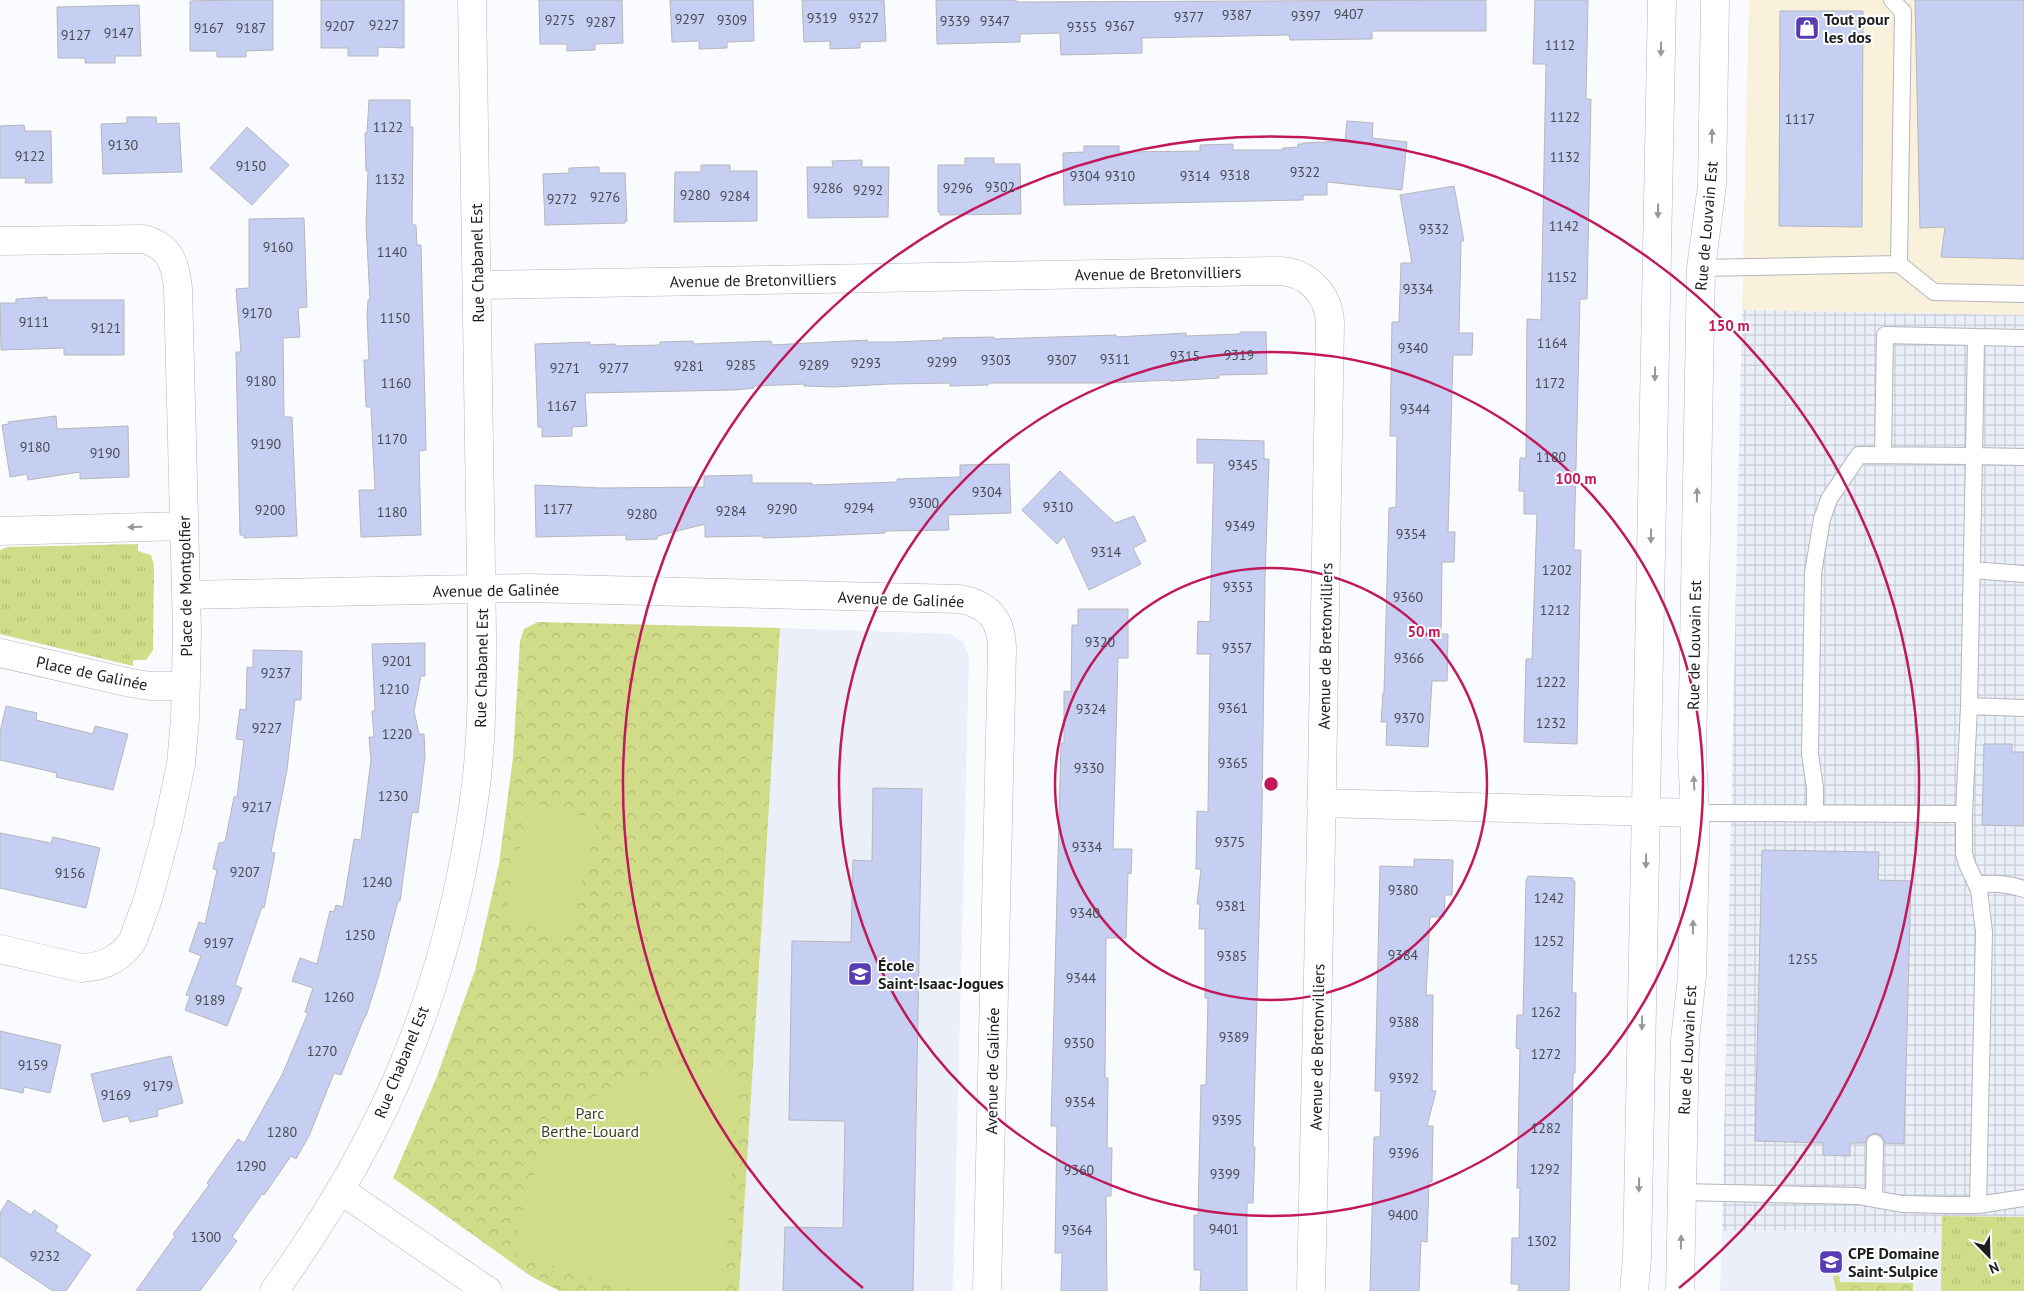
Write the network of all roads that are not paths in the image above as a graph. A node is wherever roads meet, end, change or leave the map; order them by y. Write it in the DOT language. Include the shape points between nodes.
graph roads {
  1 [pos="472,0"];
  2 [pos="1662,0"];
  3 [pos="1714,0"];
  4 [pos="1892,0"];
  5 [pos="0,241"];
  6 [pos="1899,264"];
  7 [pos="1701,268"];
  8 [pos="476,286"];
  9 [pos="2024,294"];
  10 [pos="1976,336"];
  11 [pos="2024,338"];
  12 [pos="1883,455"];
  13 [pos="1974,456"];
  14 [pos="2024,457"];
  15 [pos="184,526"];
  16 [pos="0,531"];
  17 [pos="1972,570"];
  18 [pos="2024,574"];
  19 [pos="481,589"];
  20 [pos="186,595"];
  21 [pos="0,653"];
  22 [pos="186,686"];
  23 [pos="1969,706"];
  24 [pos="2024,708"];
  25 [pos="1321,803"];
  26 [pos="1646,812"];
  27 [pos="1695,813"];
  28 [pos="1815,814"];
  29 [pos="1964,814"];
  30 [pos="1977,885"];
  31 [pos="2024,889"];
  32 [pos="0,949"];
  33 [pos="1875,1143"];
  34 [pos="340,1190"];
  35 [pos="1682,1192"];
  36 [pos="2024,1198"];
  37 [pos="1874,1199"];
  38 [pos="1978,1205"];
  39 [pos="274,1291"];
  40 [pos="488,1291"];
  41 [pos="986,1291"];
  42 [pos="1311,1291"];
  43 [pos="1634,1291"];
  44 [pos="1680,1291"];
  1 -- 8 [label="street, Rue Chabanel Est"];
  2 -- 26 [label="street, one-way"];
  7 -- 3 [label="street, Rue de Louvain Est, one-way" via="1712,185"];
  4 -- 6 [label="lane" via="1903,12"];
  5 -- 15 [label="street, Place de Montgolfier" via="143,240 158,245 170,256 177,271 178,288"];
  6 -- 7 [label="lane"];
  6 -- 9 [label="lane" via="1934,292"];
  27 -- 7 [label="street, Rue de Louvain Est, one-way" via="1692,754"];
  8 -- 19 [label="street, Rue Chabanel Est"];
  8 -- 25 [label="street, Avenue de Bretonvilliers" via="1279,271 1304,278 1323,297 1330,323"];
  10 -- 11 [label="lane"];
  10 -- 12 [label="lane" via="1885,336"];
  10 -- 13 [label="lane"];
  12 -- 13 [label="lane"];
  12 -- 28 [label="lane" via="1860,455 1828,499 1817,544 1811,620 1810,754"];
  13 -- 14 [label="lane"];
  13 -- 17 [label="lane"];
  15 -- 16 [label="street, one-way"];
  15 -- 20 [label="street, Place de Montgolfier"];
  17 -- 18 [label="lane"];
  17 -- 23 [label="lane"];
  19 -- 20 [label="street, Avenue de Galinée"];
  19 -- 34 [label="street, Rue Chabanel Est" via="482,689 478,758 468,839 450,918 410,1046 372,1132"];
  19 -- 41 [label="street, Avenue de Galinée" via="959,599 976,603 996,620 1002,636 1002,650"];
  20 -- 22 [label="street, Place de Montgolfier"];
  21 -- 22 [label="street, Place de Galinée" via="131,683"];
  22 -- 32 [label="street, Place de Montgolfier" via="180,764 167,830 148,899 137,932 128,947 107,964 81,968"];
  23 -- 24 [label="lane"];
  23 -- 29 [label="lane"];
  25 -- 26 [label="street"];
  25 -- 42 [label="street, Avenue de Bretonvilliers"];
  26 -- 27 [label="street"];
  26 -- 43 [label="street, one-way"];
  27 -- 28 [label="lane"];
  35 -- 27 [label="street, Rue de Louvain Est, one-way" via="1684,1040 1692,976"];
  28 -- 29 [label="lane"];
  29 -- 30 [label="lane" via="1964,854"];
  30 -- 31 [label="lane" via="1990,882"];
  30 -- 38 [label="lane" via="1984,932"];
  33 -- 37 [label="lane"];
  34 -- 39 [label="street, Rue Chabanel Est"];
  34 -- 40 [label="street"];
  35 -- 37 [label="lane"];
  44 -- 35 [label="street, Rue de Louvain Est, one-way"];
  36 -- 38 [label="lane"];
  37 -- 38 [label="lane" via="1902,1204"];
}
